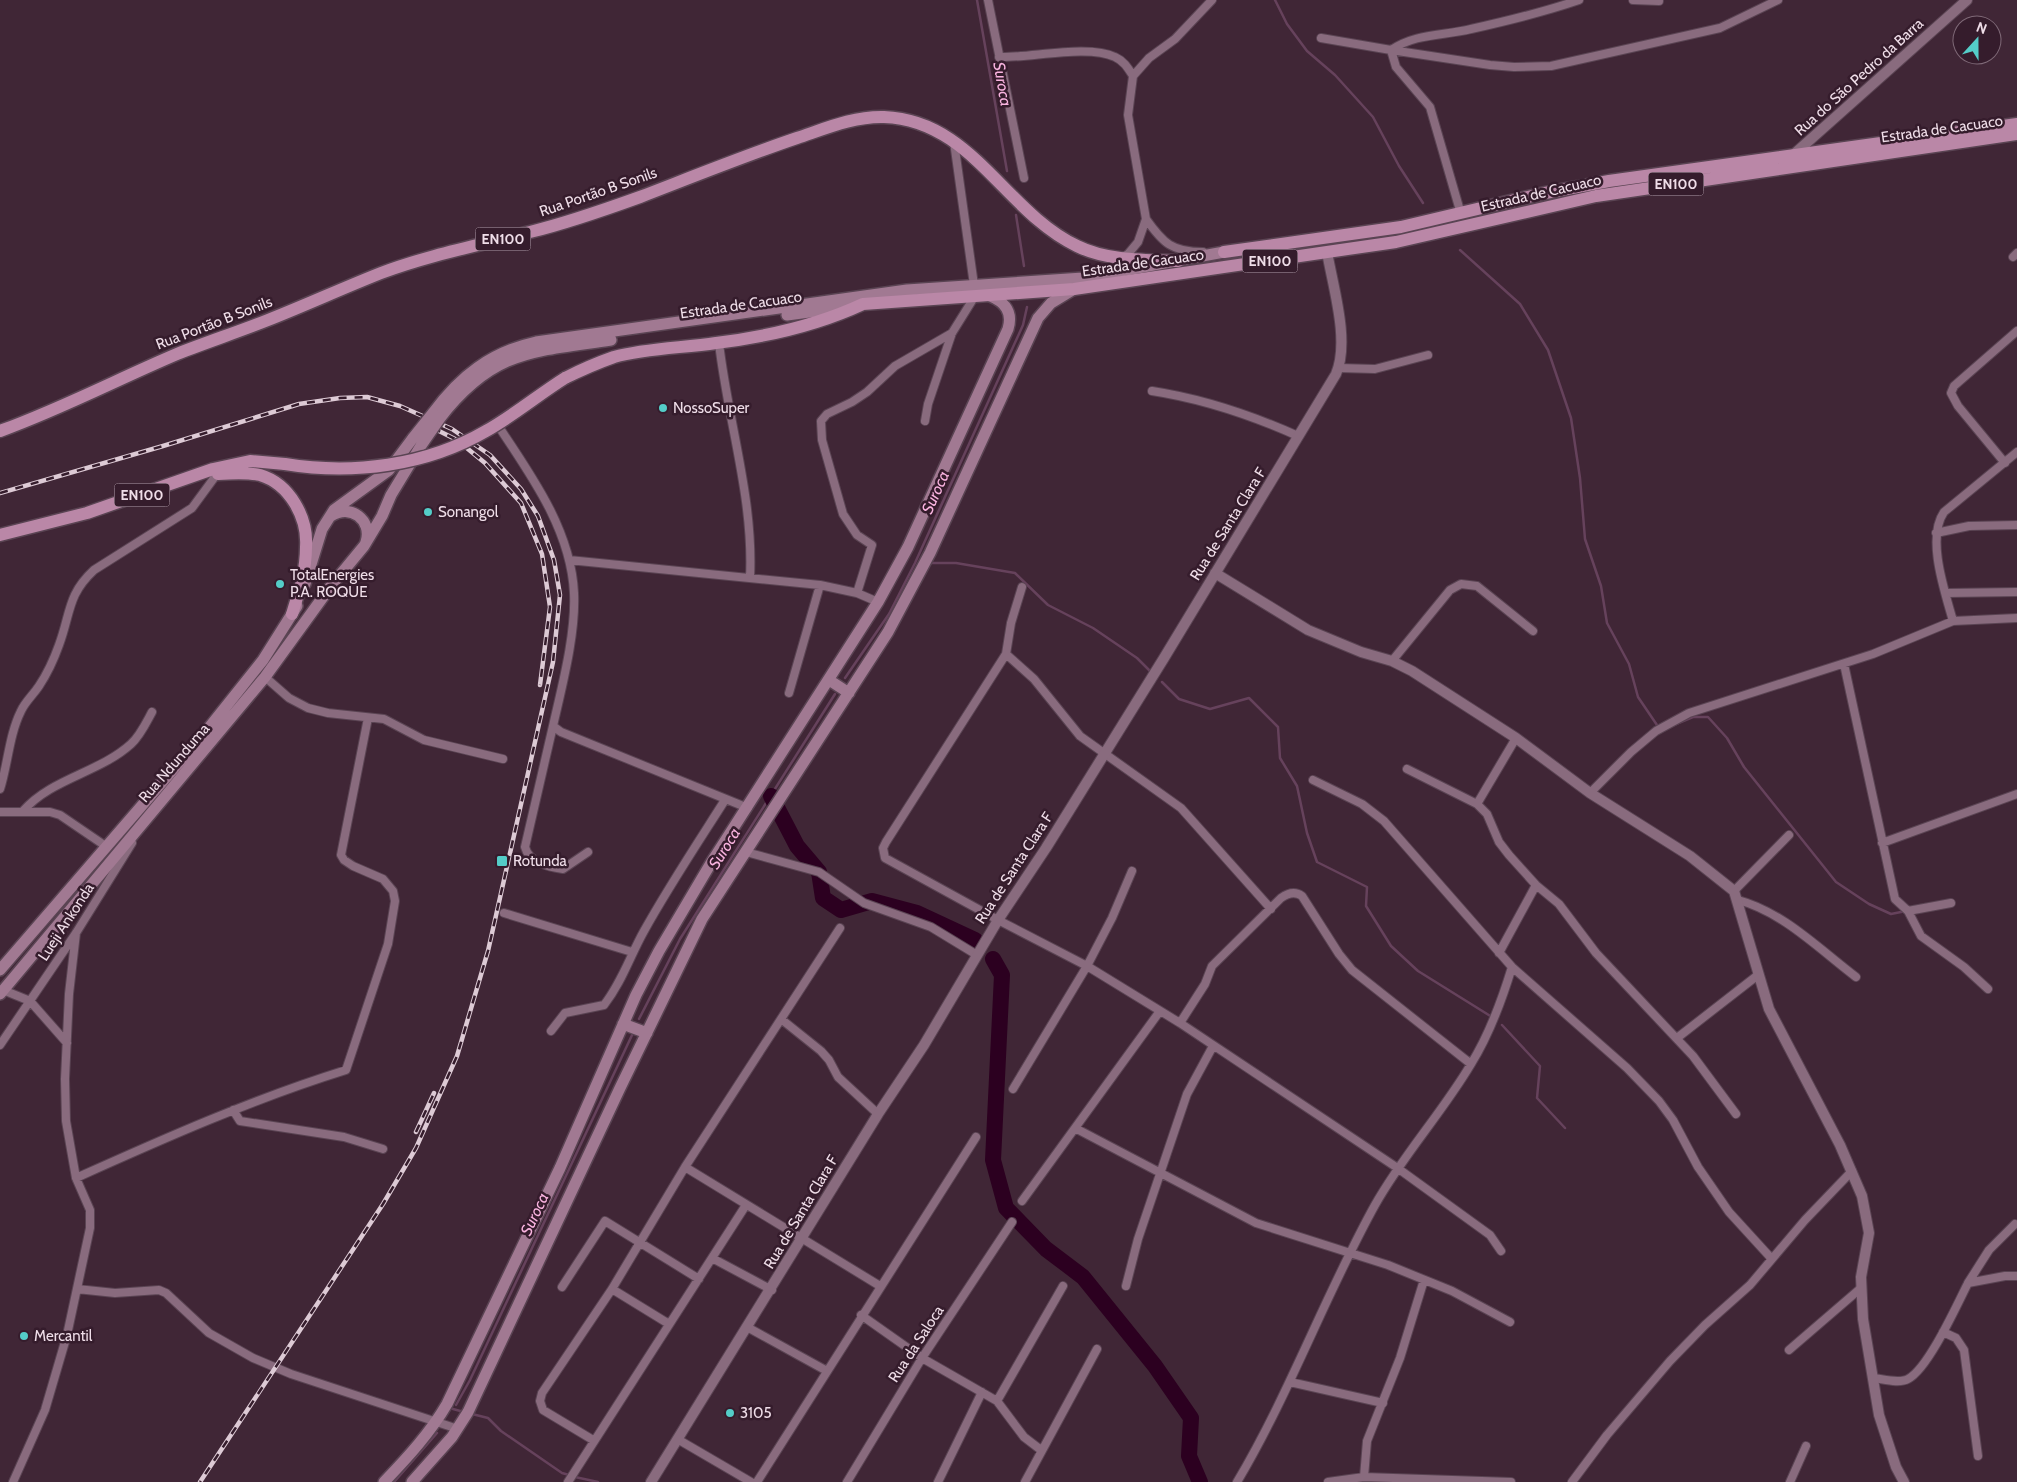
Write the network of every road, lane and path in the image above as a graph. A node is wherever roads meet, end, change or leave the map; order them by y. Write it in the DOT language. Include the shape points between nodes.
graph roads {
  1 [pos="988,0"];
  2 [pos="1212,0"];
  3 [pos="1579,0"];
  4 [pos="1634,0"];
  5 [pos="1778,0"];
  6 [pos="1967,0"];
  7 [pos="1659,1"];
  8 [pos="1321,38"];
  9 [pos="1391,50"];
  10 [pos="999,57"];
  11 [pos="1133,76"];
  12 [pos="2017,124"];
  13 [pos="2017,134"];
  14 [pos="954,140"];
  15 [pos="1793,155"];
  16 [pos="1024,178"];
  17 [pos="1461,214"];
  18 [pos="1146,219"];
  19 [pos="1041,222"];
  20 [pos="1224,252"];
  21 [pos="1326,252"];
  22 [pos="1121,258"];
  23 [pos="1178,261"];
  24 [pos="1037,287"];
  25 [pos="1019,288"];
  26 [pos="1074,289"];
  27 [pos="974,290"];
  28 [pos="990,296"];
  29 [pos="862,304"];
  30 [pos="2017,331"];
  31 [pos="952,333"];
  32 [pos="719,343"];
  33 [pos="1428,355"];
  34 [pos="1339,368"];
  35 [pos="1152,391"];
  36 [pos="436,415"];
  37 [pos="925,421"];
  38 [pos="497,424"];
  39 [pos="0,430"];
  40 [pos="1298,436"];
  41 [pos="418,441"];
  42 [pos="2017,452"];
  43 [pos="2005,463"];
  44 [pos="217,474"];
  45 [pos="194,477"];
  46 [pos="328,519"];
  47 [pos="2017,525"];
  48 [pos="1936,533"];
  49 [pos="0,536"];
  50 [pos="364,546"];
  51 [pos="569,560"];
  52 [pos="1215,573"];
  53 [pos="750,578"];
  54 [pos="820,585"];
  55 [pos="1022,587"];
  56 [pos="2017,592"];
  57 [pos="1946,593"];
  58 [pos="857,594"];
  59 [pos="878,602"];
  60 [pos="292,614"];
  61 [pos="2017,618"];
  62 [pos="1953,621"];
  63 [pos="1533,631"];
  64 [pos="1006,654"];
  65 [pos="1392,661"];
  66 [pos="1844,664"];
  67 [pos="265,677"];
  68 [pos="829,680"];
  69 [pos="849,693"];
  70 [pos="789,694"];
  71 [pos="152,712"];
  72 [pos="368,718"];
  73 [pos="553,726"];
  74 [pos="1516,738"];
  75 [pos="1103,753"];
  76 [pos="503,759"];
  77 [pos="1407,769"];
  78 [pos="1313,780"];
  79 [pos="0,789"];
  80 [pos="1590,793"];
  81 [pos="2017,794"];
  82 [pos="725,800"];
  83 [pos="1477,804"];
  84 [pos="748,808"];
  85 [pos="23,811"];
  86 [pos="0,812"];
  87 [pos="152,812"];
  88 [pos="1789,835"];
  89 [pos="1882,844"];
  90 [pos="107,847"];
  91 [pos="588,852"];
  92 [pos="746,852"];
  93 [pos="1132,871"];
  94 [pos="1536,885"];
  95 [pos="1736,896"];
  96 [pos="1951,903"];
  97 [pos="1271,908"];
  98 [pos="1908,911"];
  99 [pos="504,913"];
  100 [pos="998,920"];
  101 [pos="840,928"];
  102 [pos="76,933"];
  103 [pos="632,952"];
  104 [pos="1498,952"];
  105 [pos="977,955"];
  106 [pos="1087,966"];
  107 [pos="1512,967"];
  108 [pos="0,970"];
  109 [pos="1758,976"];
  110 [pos="1856,977"];
  111 [pos="1988,989"];
  112 [pos="2,992"];
  113 [pos="30,1001"];
  114 [pos="1160,1011"];
  115 [pos="781,1019"];
  116 [pos="1180,1023"];
  117 [pos="624,1024"];
  118 [pos="551,1031"];
  119 [pos="647,1033"];
  120 [pos="1677,1038"];
  121 [pos="67,1043"];
  122 [pos="0,1045"];
  123 [pos="1213,1046"];
  124 [pos="1471,1064"];
  125 [pos="1013,1089"];
  126 [pos="233,1110"];
  127 [pos="878,1114"];
  128 [pos="1736,1114"];
  129 [pos="1076,1128"];
  130 [pos="976,1137"];
  131 [pos="384,1148"];
  132 [pos="685,1166"];
  133 [pos="1396,1168"];
  134 [pos="1852,1171"];
  135 [pos="1160,1174"];
  136 [pos="76,1178"];
  137 [pos="1022,1201"];
  138 [pos="746,1205"];
  139 [pos="1012,1222"];
  140 [pos="2015,1224"];
  141 [pos="801,1239"];
  142 [pos="640,1241"];
  143 [pos="1501,1251"];
  144 [pos="1350,1252"];
  145 [pos="712,1258"];
  146 [pos="1771,1258"];
  147 [pos="2017,1276"];
  148 [pos="699,1279"];
  149 [pos="1424,1280"];
  150 [pos="1968,1283"];
  151 [pos="562,1286"];
  152 [pos="880,1286"];
  153 [pos="1062,1286"];
  154 [pos="1126,1286"];
  155 [pos="1861,1288"];
  156 [pos="76,1289"];
  157 [pos="612,1289"];
  158 [pos="772,1290"];
  159 [pos="861,1315"];
  160 [pos="1510,1322"];
  161 [pos="668,1324"];
  162 [pos="747,1327"];
  163 [pos="1943,1332"];
  164 [pos="1097,1349"];
  165 [pos="1789,1350"];
  166 [pos="922,1358"];
  167 [pos="827,1371"];
  168 [pos="1873,1378"];
  169 [pos="1290,1382"];
  170 [pos="982,1392"];
  171 [pos="997,1401"];
  172 [pos="1383,1403"];
  173 [pos="437,1421"];
  174 [pos="458,1429"];
  175 [pos="593,1440"];
  176 [pos="679,1440"];
  177 [pos="1806,1446"];
  178 [pos="1041,1450"];
  179 [pos="1978,1456"];
  180 [pos="1364,1477"];
  181 [pos="1414,1481"];
  182 [pos="13,1482"];
  183 [pos="384,1482"];
  184 [pos="412,1482"];
  185 [pos="568,1482"];
  186 [pos="652,1482"];
  187 [pos="751,1482"];
  188 [pos="757,1482"];
  189 [pos="846,1482"];
  190 [pos="938,1482"];
  191 [pos="1025,1482"];
  192 [pos="1237,1482"];
  193 [pos="1328,1482"];
  194 [pos="1511,1482"];
  195 [pos="1572,1482"];
  196 [pos="1790,1482"];
  197 [pos="1904,1482"];
  1 -- 10 [label="street"];
  2 -- 11 [label="street"];
  3 -- 9 [label="street" via="1473,29 1420,36"];
  4 -- 7 [label="street"];
  5 -- 9 [label="street" via="1720,28 1551,66 1490,65"];
  6 -- 15 [label="street, Rua do São Pedro da Barra"];
  8 -- 9 [label="street"];
  9 -- 17 [label="street" via="1396,66 1430,107"];
  10 -- 11 [label="street" via="1102,53 1115,56 1126,64"];
  10 -- 16 [label="street"];
  11 -- 18 [label="street" via="1128,115"];
  12 -- 15 [label="main road, Estrada de Cacuaco / EN100"];
  13 -- 21 [label="main road, Estrada de Cacuaco / EN100" via="1596,196 1396,242"];
  14 -- 19 [label="main road, Rua Portão B Sonils / EN100"];
  14 -- 27 [label="street"];
  14 -- 39 [label="main road, Rua Portão B Sonils / EN100" via="921,123 897,118 864,118 836,125 559,224 383,272"];
  15 -- 17 [label="main road, Estrada de Cacuaco / EN100" via="1545,193"];
  17 -- 20 [label="main road, Estrada de Cacuaco / EN100" via="1401,227"];
  18 -- 20 [label="street" via="1166,245 1187,252"];
  18 -- 22 [label="street" via="1138,242"];
  19 -- 22 [label="main road, Estrada de Cacuaco / EN100" via="1078,247"];
  20 -- 23 [label="main road, Estrada de Cacuaco"];
  21 -- 26 [label="main road, Estrada de Cacuaco / EN100"];
  21 -- 34 [label="street, Rua de Santa Clara F" via="1339,318"];
  22 -- 23 [label="main road, Estrada de Cacuaco / EN100"];
  23 -- 24 [label="main road, Estrada de Cacuaco"];
  24 -- 25 [label="main road, Estrada de Cacuaco / EN100"];
  24 -- 26 [label="main road, Estrada de Cacuaco / EN100"];
  25 -- 27 [label="main road, Estrada de Cacuaco"];
  25 -- 28 [label="main road, Estrada de Cacuaco / EN100"];
  26 -- 69 [label="main road" via="1051,302 1038,318 922,571"];
  27 -- 28 [label="main road, Estrada de Cacuaco / EN100"];
  27 -- 29 [label="main road, Estrada de Cacuaco / EN100"];
  27 -- 31 [label="street"];
  27 -- 36 [label="main road, Estrada de Cacuaco" via="907,290 520,346 502,352 471,371 457,383"];
  28 -- 59 [label="main road" via="1006,306 1010,315 1008,329 908,547"];
  29 -- 32 [label="main road, EN100" via="837,316"];
  29 -- 36 [label="main road, Estrada de Cacuaco" via="538,350 511,358 484,372"];
  30 -- 43 [label="street" via="1954,386 1951,393"];
  31 -- 37 [label="street"];
  31 -- 58 [label="street" via="895,366 867,392 827,414 821,421 824,449 843,514 857,535 872,545"];
  32 -- 38 [label="main road, EN100, bridge" via="616,357 594,364 565,378"];
  32 -- 53 [label="street" via="746,494"];
  33 -- 34 [label="street" via="1375,369"];
  34 -- 40 [label="street, Rua de Santa Clara F"];
  35 -- 40 [label="street" via="1212,403"];
  36 -- 41 [label="main road, Estrada de Cacuaco, bridge"];
  38 -- 45 [label="main road, EN100, bridge" via="459,445 381,466 332,468 250,462"];
  38 -- 51 [label="street" via="552,513"];
  40 -- 52 [label="street, Rua de Santa Clara F"];
  41 -- 46 [label="main road, Estrada de Cacuaco" via="389,470 342,503"];
  41 -- 50 [label="main road, Estrada de Cacuaco"];
  42 -- 43 [label="street"];
  43 -- 48 [label="street" via="1944,512"];
  44 -- 45 [label="main road"];
  44 -- 60 [label="main road" via="246,473 274,481 289,494 300,512 307,545 303,578"];
  44 -- 79 [label="street" via="192,508 140,539 81,582 72,600 60,644 16,722"];
  45 -- 49 [label="main road, EN100" via="87,513"];
  46 -- 50 [label="main road" via="340,511 348,511 361,518 367,531"];
  46 -- 60 [label="main road, Rua Ndunduma" via="301,598"];
  47 -- 48 [label="street" via="1969,526"];
  48 -- 57 [label="street"];
  50 -- 67 [label="main road, Rua Ndunduma"];
  51 -- 53 [label="street"];
  51 -- 73 [label="street" via="574,594 570,637"];
  52 -- 65 [label="street" via="1308,630"];
  52 -- 75 [label="street, Rua de Santa Clara F"];
  53 -- 54 [label="street"];
  54 -- 58 [label="street"];
  54 -- 70 [label="street"];
  55 -- 64 [label="street"];
  56 -- 57 [label="street"];
  57 -- 62 [label="street"];
  58 -- 59 [label="street"];
  59 -- 68 [label="main road"];
  60 -- 90 [label="main road, Rua Ndunduma" via="263,660 214,722"];
  61 -- 62 [label="street"];
  62 -- 66 [label="street" via="1922,636"];
  63 -- 65 [label="street" via="1477,586 1461,584 1450,590"];
  64 -- 75 [label="street" via="1034,679 1080,736"];
  64 -- 100 [label="street" via="883,848 885,858"];
  65 -- 74 [label="street"];
  66 -- 80 [label="street" via="1674,720 1631,752"];
  66 -- 89 [label="street"];
  67 -- 72 [label="street" via="289,698 308,708"];
  67 -- 87 [label="main road, Rua Ndunduma"];
  68 -- 69 [label="main road"];
  68 -- 84 [label="main road"];
  69 -- 92 [label="main road"];
  71 -- 85 [label="street" via="131,744 113,757 65,780"];
  72 -- 76 [label="street" via="389,720 424,740"];
  72 -- 126 [label="street" via="341,855 353,866 389,884 395,902 388,944 346,1070"];
  73 -- 82 [label="street"];
  73 -- 91 [label="street" via="525,847 534,860 563,869"];
  74 -- 80 [label="street"];
  74 -- 83 [label="street"];
  75 -- 97 [label="street" via="1181,808"];
  75 -- 100 [label="street, Rua de Santa Clara F"];
  77 -- 83 [label="street"];
  78 -- 104 [label="street" via="1362,804 1384,821"];
  80 -- 95 [label="street" via="1694,859"];
  81 -- 89 [label="street"];
  82 -- 84 [label="street"];
  82 -- 103 [label="street"];
  83 -- 94 [label="street" via="1487,814 1504,849"];
  84 -- 117 [label="main road" via="684,907"];
  85 -- 86 [label="street"];
  85 -- 90 [label="street" via="60,815"];
  87 -- 102 [label="street, Lueji Ankonda"];
  87 -- 112 [label="main road, Rua Ndunduma"];
  88 -- 95 [label="street"];
  89 -- 98 [label="street" via="1895,899"];
  90 -- 108 [label="main road, Rua Ndunduma"];
  92 -- 105 [label="street" via="819,872 864,903 931,927"];
  92 -- 119 [label="main road" via="702,919"];
  93 -- 106 [label="street"];
  94 -- 104 [label="street"];
  94 -- 120 [label="street" via="1559,904 1596,953"];
  95 -- 109 [label="street"];
  95 -- 110 [label="street" via="1776,916"];
  96 -- 98 [label="street"];
  97 -- 116 [label="street" via="1212,966 1205,984"];
  97 -- 124 [label="street" via="1286,895 1294,892 1302,896 1352,970"];
  98 -- 111 [label="street" via="1921,936"];
  99 -- 103 [label="street"];
  100 -- 105 [label="street, Rua de Santa Clara F"];
  100 -- 106 [label="street"];
  101 -- 115 [label="street"];
  102 -- 113 [label="street, Lueji Ankonda"];
  102 -- 121 [label="street"];
  103 -- 118 [label="street" via="627,969 604,1005 565,1013"];
  104 -- 107 [label="street"];
  105 -- 127 [label="street, Rua de Santa Clara F"];
  106 -- 114 [label="street"];
  106 -- 125 [label="street"];
  107 -- 124 [label="street"];
  107 -- 146 [label="street" via="1656,1097 1729,1212"];
  109 -- 120 [label="street"];
  109 -- 134 [label="street" via="1776,1024"];
  112 -- 113 [label="street"];
  113 -- 121 [label="street"];
  113 -- 122 [label="street, Lueji Ankonda"];
  114 -- 116 [label="street"];
  114 -- 129 [label="street"];
  115 -- 127 [label="street" via="821,1051 838,1077"];
  115 -- 132 [label="street"];
  116 -- 123 [label="street"];
  117 -- 119 [label="main road"];
  117 -- 173 [label="main road" via="560,1168"];
  119 -- 174 [label="main road"];
  120 -- 128 [label="street"];
  121 -- 136 [label="street" via="66,1121"];
  123 -- 133 [label="street"];
  123 -- 135 [label="street" via="1187,1094"];
  124 -- 133 [label="street"];
  126 -- 131 [label="street" via="240,1122 344,1136"];
  126 -- 136 [label="street"];
  127 -- 141 [label="street, Rua de Santa Clara F"];
  129 -- 135 [label="street"];
  129 -- 137 [label="street"];
  130 -- 152 [label="street"];
  132 -- 138 [label="street"];
  132 -- 142 [label="street"];
  133 -- 143 [label="street" via="1490,1235"];
  133 -- 144 [label="street"];
  134 -- 146 [label="street"];
  134 -- 155 [label="street" via="1869,1224"];
  135 -- 144 [label="street" via="1256,1224"];
  135 -- 154 [label="street"];
  136 -- 156 [label="street" via="91,1216"];
  138 -- 141 [label="street"];
  138 -- 145 [label="street"];
  139 -- 166 [label="street, Rua da Saloca"];
  140 -- 150 [label="street" via="1988,1250"];
  141 -- 152 [label="street"];
  141 -- 158 [label="street, Rua de Santa Clara F"];
  142 -- 148 [label="street"];
  142 -- 151 [label="street" via="605,1220"];
  142 -- 157 [label="street"];
  144 -- 149 [label="street"];
  144 -- 169 [label="street"];
  145 -- 148 [label="street"];
  145 -- 158 [label="street"];
  146 -- 195 [label="street" via="1750,1285 1704,1325 1670,1361"];
  147 -- 150 [label="street"];
  148 -- 161 [label="street"];
  149 -- 160 [label="street"];
  149 -- 172 [label="street"];
  150 -- 163 [label="street"];
  152 -- 159 [label="street"];
  153 -- 171 [label="street"];
  155 -- 165 [label="street"];
  155 -- 168 [label="street"];
  156 -- 173 [label="street" via="120,1293 159,1290 209,1333 253,1358 291,1374"];
  156 -- 182 [label="street" via="67,1335 45,1410"];
  157 -- 161 [label="street"];
  157 -- 175 [label="street" via="542,1393 540,1401 543,1410"];
  158 -- 162 [label="street, Rua de Santa Clara F"];
  159 -- 166 [label="street"];
  159 -- 167 [label="street"];
  161 -- 175 [label="street"];
  162 -- 167 [label="street"];
  162 -- 176 [label="street, Rua de Santa Clara F"];
  163 -- 168 [label="street" via="1914,1375 1906,1380"];
  163 -- 179 [label="street" via="1956,1338 1964,1350"];
  164 -- 178 [label="street"];
  166 -- 170 [label="street"];
  166 -- 189 [label="street, Rua da Saloca"];
  167 -- 188 [label="street"];
  168 -- 197 [label="street" via="1885,1439"];
  169 -- 172 [label="street"];
  169 -- 192 [label="street"];
  170 -- 171 [label="street"];
  170 -- 190 [label="street"];
  171 -- 178 [label="street" via="1024,1437"];
  172 -- 180 [label="street" via="1365,1448"];
  173 -- 174 [label="street"];
  173 -- 183 [label="main road"];
  174 -- 184 [label="main road"];
  175 -- 185 [label="street"];
  176 -- 186 [label="street, Rua de Santa Clara F"];
  176 -- 187 [label="street"];
  177 -- 196 [label="street"];
  178 -- 191 [label="street"];
  180 -- 181 [label="street"];
  180 -- 193 [label="street"];
  181 -- 194 [label="street"];
}
